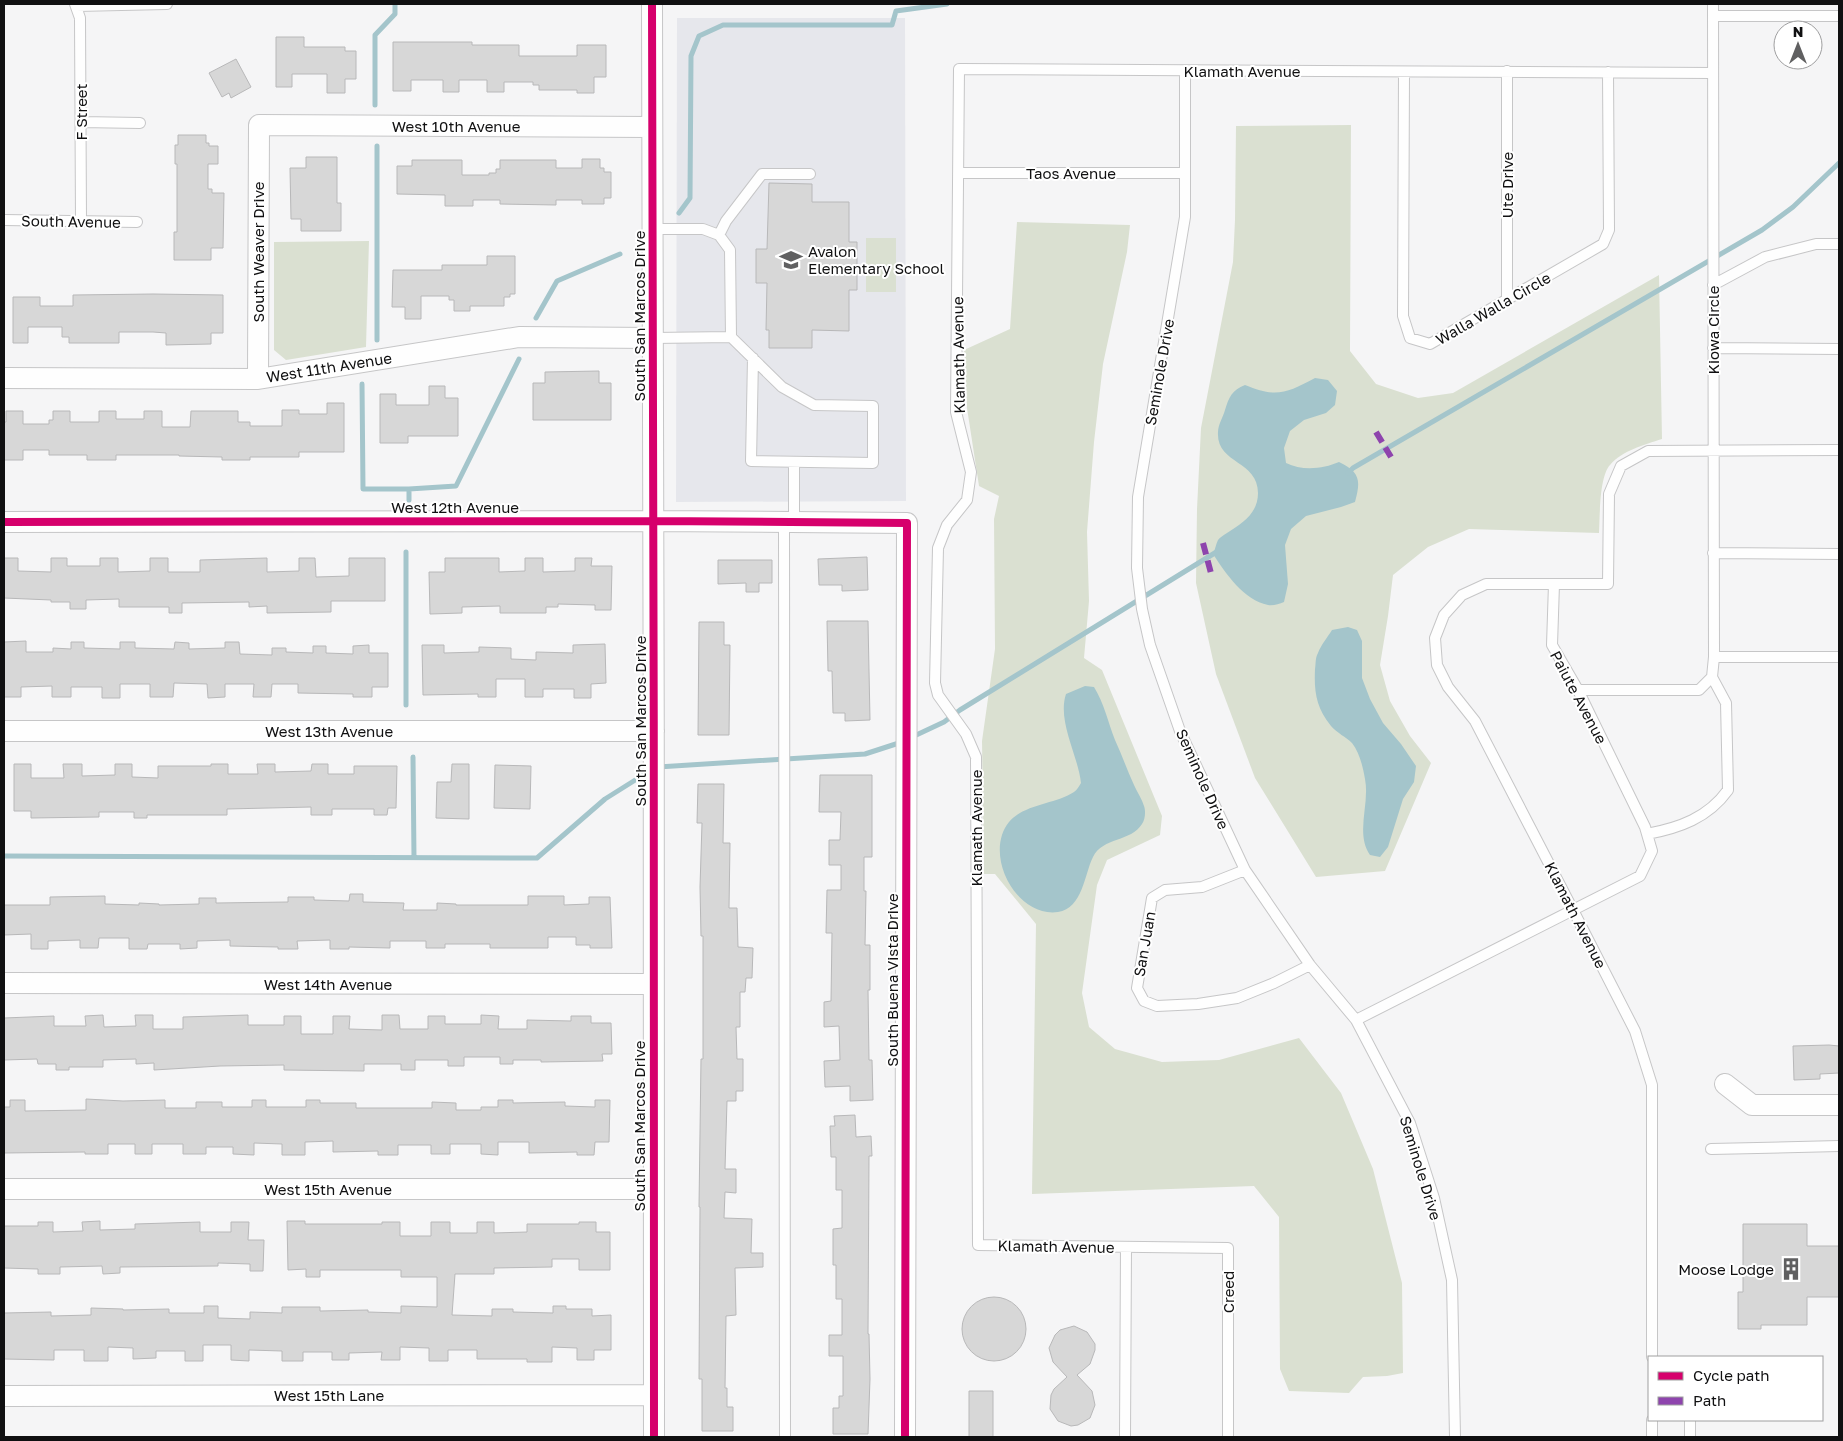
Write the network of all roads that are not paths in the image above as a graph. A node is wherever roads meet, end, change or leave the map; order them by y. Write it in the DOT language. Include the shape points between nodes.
graph roads {
  1 [pos="167,4"];
  2 [pos="652,4"];
  3 [pos="1713,4"];
  4 [pos="76,5"];
  5 [pos="1713,16"];
  6 [pos="1839,16"];
  7 [pos="1185,71"];
  8 [pos="1506,71"];
  9 [pos="1404,72"];
  10 [pos="1608,72"];
  11 [pos="1713,73"];
  12 [pos="81,122"];
  13 [pos="140,123"];
  14 [pos="259,125"];
  15 [pos="652,126"];
  16 [pos="958,173"];
  17 [pos="810,174"];
  18 [pos="1185,174"];
  19 [pos="4,220"];
  20 [pos="81,221"];
  21 [pos="138,222"];
  22 [pos="652,229"];
  23 [pos="719,235"];
  24 [pos="1839,244"];
  25 [pos="1713,285"];
  26 [pos="1507,300"];
  27 [pos="731,337"];
  28 [pos="653,338"];
  29 [pos="1713,348"];
  30 [pos="1839,349"];
  31 [pos="753,358"];
  32 [pos="4,378"];
  33 [pos="258,379"];
  34 [pos="1713,450"];
  35 [pos="1839,450"];
  36 [pos="794,462"];
  37 [pos="653,521"];
  38 [pos="4,522"];
  39 [pos="790,522"];
  40 [pos="907,523"];
  41 [pos="1713,554"];
  42 [pos="1839,554"];
  43 [pos="1554,584"];
  44 [pos="1714,657"];
  45 [pos="1839,657"];
  46 [pos="1712,677"];
  47 [pos="1578,690"];
  48 [pos="4,730"];
  49 [pos="654,731"];
  50 [pos="1647,834"];
  51 [pos="1245,870"];
  52 [pos="1573,910"];
  53 [pos="1310,965"];
  54 [pos="4,983"];
  55 [pos="653,984"];
  56 [pos="1356,1020"];
  57 [pos="1725,1084"];
  58 [pos="1839,1105"];
  59 [pos="1839,1146"];
  60 [pos="1711,1149"];
  61 [pos="4,1188"];
  62 [pos="653,1188"];
  63 [pos="1126,1247"];
  64 [pos="1652,1356"];
  65 [pos="654,1395"];
  66 [pos="4,1396"];
  67 [pos="1652,1421"];
  68 [pos="1690,1421"];
  69 [pos="654,1437"];
  70 [pos="785,1437"];
  71 [pos="905,1437"];
  72 [pos="1125,1437"];
  73 [pos="1228,1437"];
  74 [pos="1455,1437"];
  75 [pos="1652,1437"];
  76 [pos="1690,1437"];
  1 -- 4 [label="lane"];
  2 -- 15 [label="street, South San Marcos Drive"];
  3 -- 5 [label="lane, Kiowa Circle"];
  4 -- 12 [label="lane, F Street" via="80,18"];
  5 -- 6 [label="lane"];
  5 -- 11 [label="lane, Kiowa Circle"];
  7 -- 9 [label="lane, Klamath Avenue"];
  7 -- 16 [label="lane, Klamath Avenue" via="959,69"];
  7 -- 18 [label="lane, Seminole Drive"];
  8 -- 9 [label="lane, Klamath Avenue"];
  8 -- 10 [label="lane, Klamath Avenue"];
  8 -- 26 [label="lane, Ute Drive"];
  9 -- 26 [label="lane, Walla Walla Circle" via="1403,316 1410,338 1430,344"];
  10 -- 11 [label="lane, Klamath Avenue"];
  10 -- 26 [label="lane, Walla Walla Circle" via="1609,230 1603,244"];
  11 -- 25 [label="lane, Kiowa Circle"];
  12 -- 13 [label="lane"];
  12 -- 20 [label="lane, F Street"];
  14 -- 15 [label="street, West 10th Avenue"];
  14 -- 33 [label="street, South Weaver Drive"];
  15 -- 22 [label="street, South San Marcos Drive"];
  16 -- 18 [label="lane, Taos Avenue"];
  16 -- 63 [label="lane, Klamath Avenue" via="956,412 971,472 967,500 947,525 938,548 936,683 938,695 966,734 976,757 978,1246"];
  17 -- 23 [label="lane" via="762,174"];
  18 -- 51 [label="lane, Seminole Drive" via="1185,217 1138,496 1139,582 1150,645 1180,731"];
  19 -- 20 [label="lane, South Avenue"];
  20 -- 21 [label="lane, South Avenue"];
  22 -- 23 [label="lane" via="703,229"];
  22 -- 28 [label="street, South San Marcos Drive"];
  23 -- 27 [label="lane" via="730,250"];
  24 -- 25 [label="lane" via="1816,244 1765,257"];
  25 -- 29 [label="lane, Kiowa Circle"];
  27 -- 28 [label="lane"];
  27 -- 31 [label="lane"];
  28 -- 33 [label="street, West 11th Avenue" via="519,337"];
  28 -- 37 [label="street, South San Marcos Drive"];
  29 -- 30 [label="lane"];
  29 -- 34 [label="lane, Kiowa Circle"];
  31 -- 36 [label="lane" via="751,461"];
  31 -- 36 [label="lane" via="782,387 814,405 873,406 873,463"];
  32 -- 33 [label="street, West 11th Avenue"];
  34 -- 35 [label="lane"];
  34 -- 41 [label="lane, Kiowa Circle"];
  34 -- 43 [label="lane" via="1648,451 1621,466 1609,494 1608,584"];
  36 -- 39 [label="lane"];
  37 -- 38 [label="street, West 12th Avenue"];
  37 -- 39 [label="street, West 12th Avenue"];
  37 -- 49 [label="street, South San Marcos Drive"];
  39 -- 40 [label="street, West 12th Avenue"];
  39 -- 70 [label="lane"];
  40 -- 71 [label="street, South Buena Vista Drive"];
  41 -- 42 [label="lane"];
  41 -- 44 [label="lane, Kiowa Circle"];
  43 -- 47 [label="lane, Paiute Avenue" via="1552,645"];
  43 -- 52 [label="lane, Klamath Avenue" via="1486,584 1462,595 1441,623 1436,638 1437,665 1448,687 1475,721"];
  44 -- 45 [label="lane"];
  44 -- 46 [label="lane, Kiowa Circle"];
  46 -- 47 [label="lane" via="1699,690"];
  46 -- 50 [label="lane" via="1726,703 1728,790 1703,815 1684,825"];
  47 -- 50 [label="lane, Paiute Avenue"];
  48 -- 49 [label="street, West 13th Avenue"];
  49 -- 55 [label="street, South San Marcos Drive"];
  50 -- 52 [label="lane, Paiute Avenue" via="1652,851 1640,876"];
  51 -- 53 [label="lane, Seminole Drive"];
  51 -- 53 [label="lane, San Juan" via="1202,887 1165,890 1152,898 1136,988 1144,1001 1157,1006 1237,998"];
  52 -- 56 [label="lane, Paiute Avenue"];
  52 -- 64 [label="lane, Klamath Avenue" via="1635,1031 1652,1085"];
  53 -- 56 [label="lane, Seminole Drive"];
  54 -- 55 [label="street, West 14th Avenue"];
  55 -- 62 [label="street, South San Marcos Drive"];
  56 -- 74 [label="lane, Seminole Drive" via="1410,1123 1434,1198 1452,1280"];
  57 -- 58 [label="street" via="1752,1105"];
  59 -- 60 [label="lane"];
  61 -- 62 [label="street, West 15th Avenue"];
  62 -- 65 [label="street, South San Marcos Drive"];
  63 -- 72 [label="lane, Klamath Avenue"];
  63 -- 73 [label="lane, Creed" via="1228,1248"];
  65 -- 66 [label="street, West 15th Lane"];
  65 -- 69 [label="street, South San Marcos Drive"];
  67 -- 75 [label="lane"];
  68 -- 76 [label="lane"];
}
